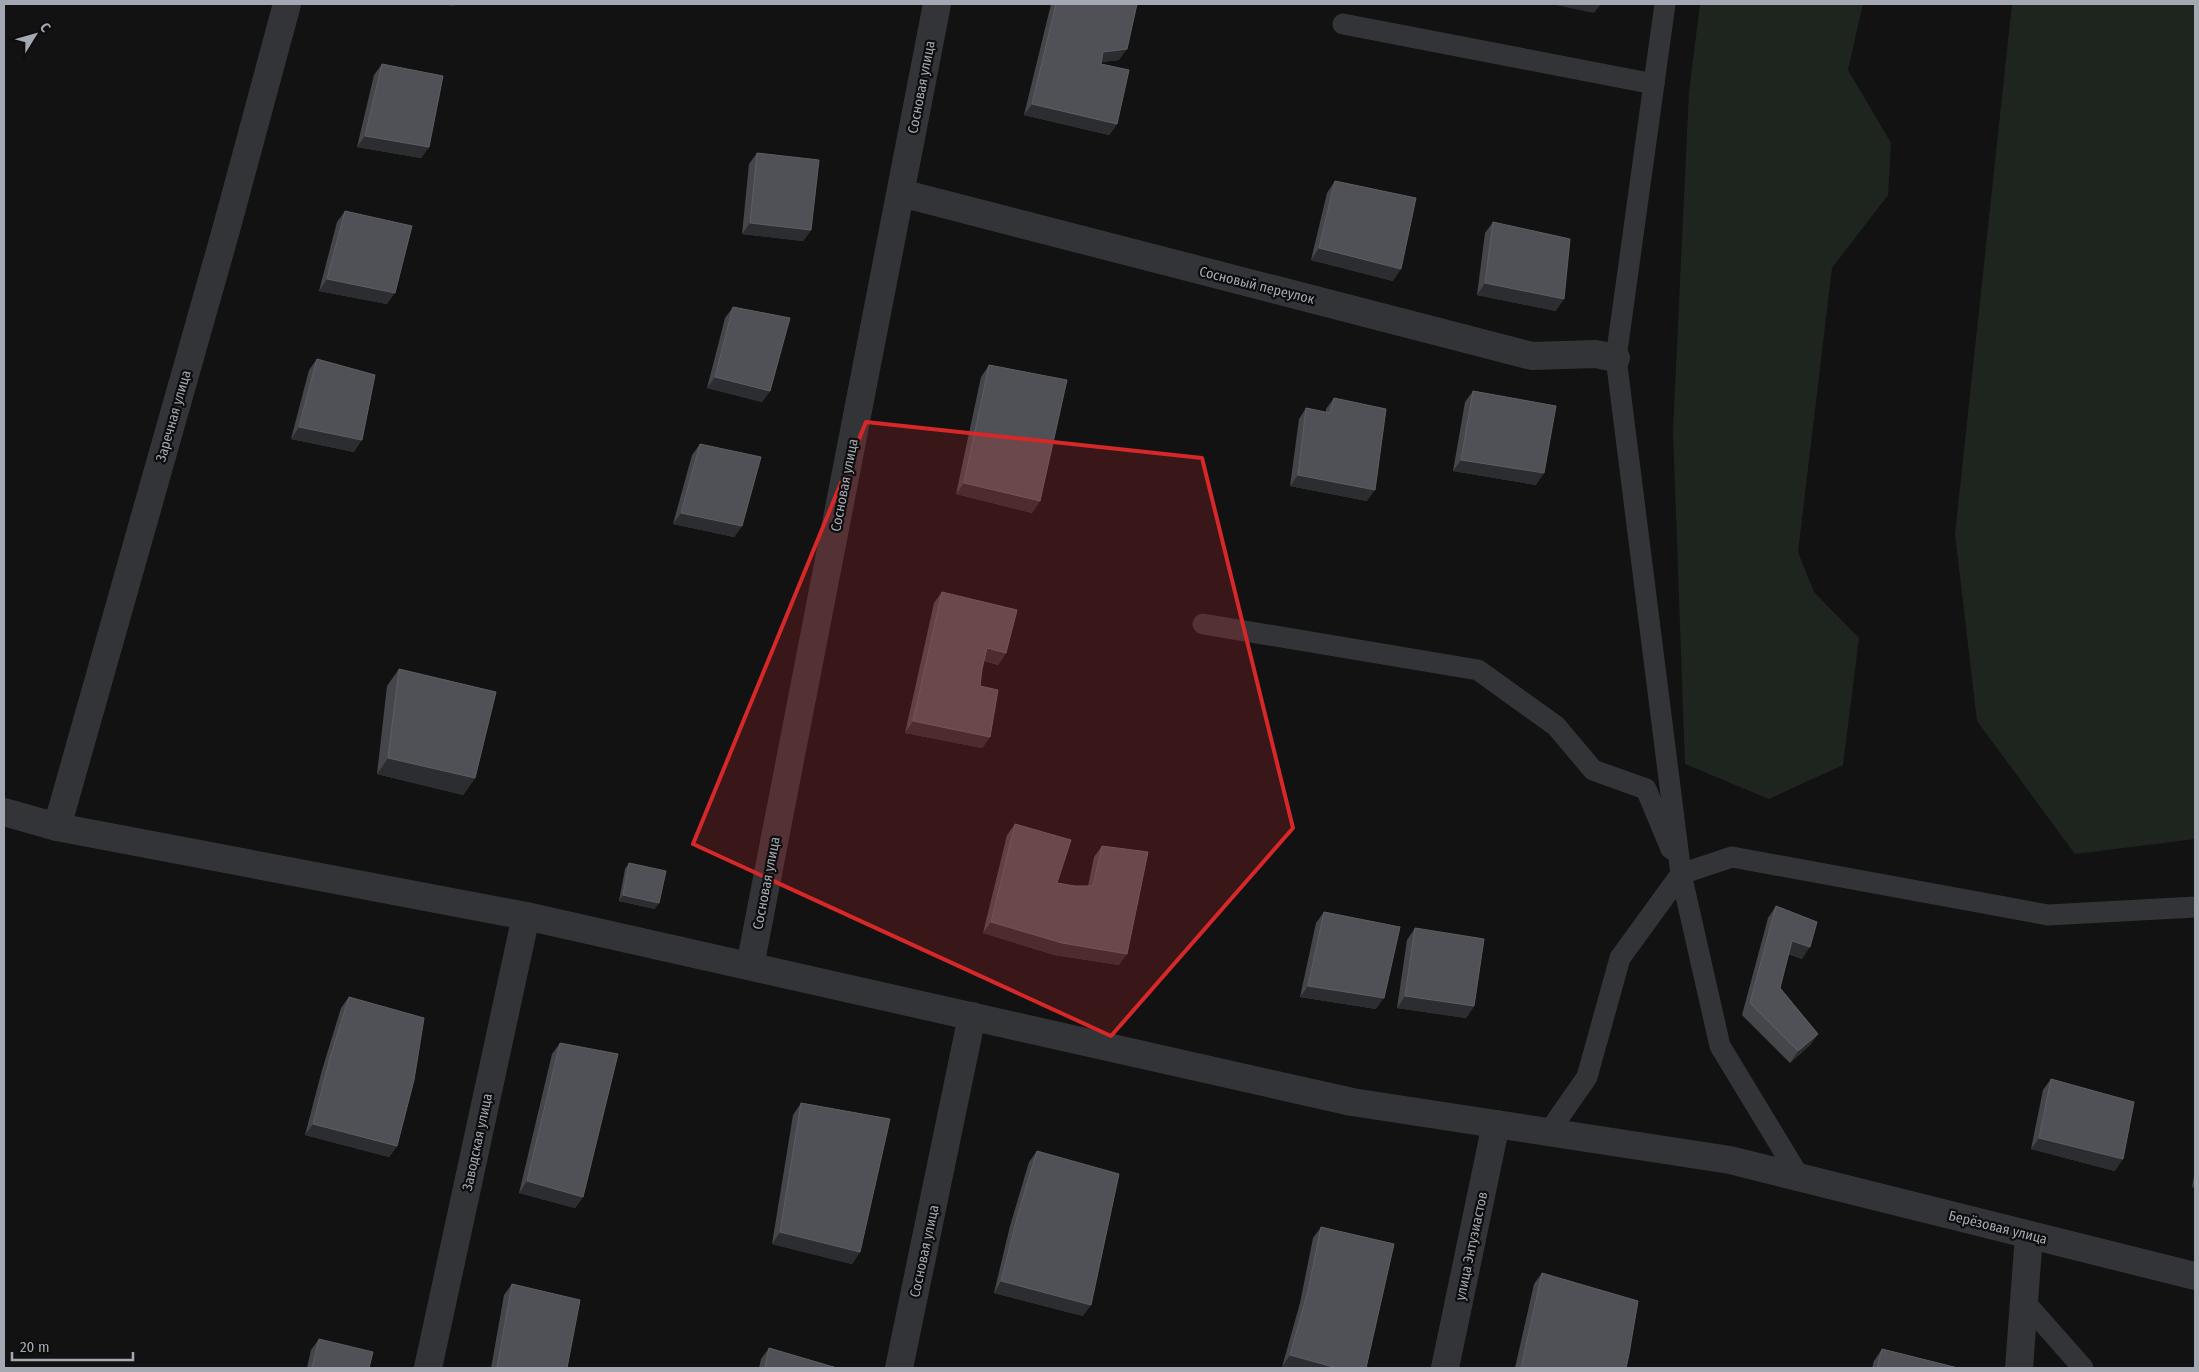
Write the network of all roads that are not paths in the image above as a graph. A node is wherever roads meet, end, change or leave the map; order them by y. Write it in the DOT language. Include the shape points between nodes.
graph roads {
  1 [pos="287,4"];
  2 [pos="937,4"];
  3 [pos="1665,4"];
  4 [pos="1343,24"];
  5 [pos="1654,84"];
  6 [pos="900,193"];
  7 [pos="1616,358"];
  8 [pos="1203,624"];
  9 [pos="4,812"];
  10 [pos="57,827"];
  11 [pos="1681,874"];
  12 [pos="2195,907"];
  13 [pos="526,916"];
  14 [pos="750,966"];
  15 [pos="972,1016"];
  16 [pos="1496,1124"];
  17 [pos="1548,1133"];
  18 [pos="1800,1178"];
  19 [pos="2029,1235"];
  20 [pos="2195,1276"];
  21 [pos="2024,1301"];
  22 [pos="428,1368"];
  23 [pos="899,1368"];
  24 [pos="1445,1368"];
  25 [pos="2019,1368"];
  26 [pos="2083,1368"];
  1 -- 10 [label="street, Заречная улица"];
  2 -- 6 [label="street, Сосновая улица"];
  3 -- 5 [label="lane"];
  4 -- 5 [label="lane"];
  5 -- 7 [label="lane"];
  6 -- 7 [label="street, Сосновый переулок" via="1532,356 1595,354"];
  6 -- 14 [label="street, Сосновая улица"];
  7 -- 11 [label="lane"];
  8 -- 11 [label="lane" via="1478,670 1556,726 1593,770 1646,789"];
  9 -- 10 [label="street, Берёзовая улица"];
  10 -- 13 [label="street, Берёзовая улица"];
  11 -- 12 [label="lane" via="1732,857 2048,915"];
  11 -- 17 [label="lane" via="1620,958 1587,1077"];
  11 -- 18 [label="lane" via="1720,1046"];
  13 -- 14 [label="street, Берёзовая улица"];
  13 -- 22 [label="street, Заводская улица"];
  14 -- 15 [label="street, Берёзовая улица"];
  15 -- 16 [label="street, Берёзовая улица" via="1352,1102"];
  15 -- 23 [label="street, Сосновая улица"];
  16 -- 17 [label="street, Берёзовая улица"];
  16 -- 24 [label="street, улица Энтузиастов"];
  17 -- 18 [label="street, Берёзовая улица" via="1730,1160"];
  18 -- 19 [label="street, Берёзовая улица"];
  19 -- 20 [label="street, Берёзовая улица"];
  19 -- 21 [label="street"];
  21 -- 25 [label="street"];
  21 -- 26 [label="lane"];
}
